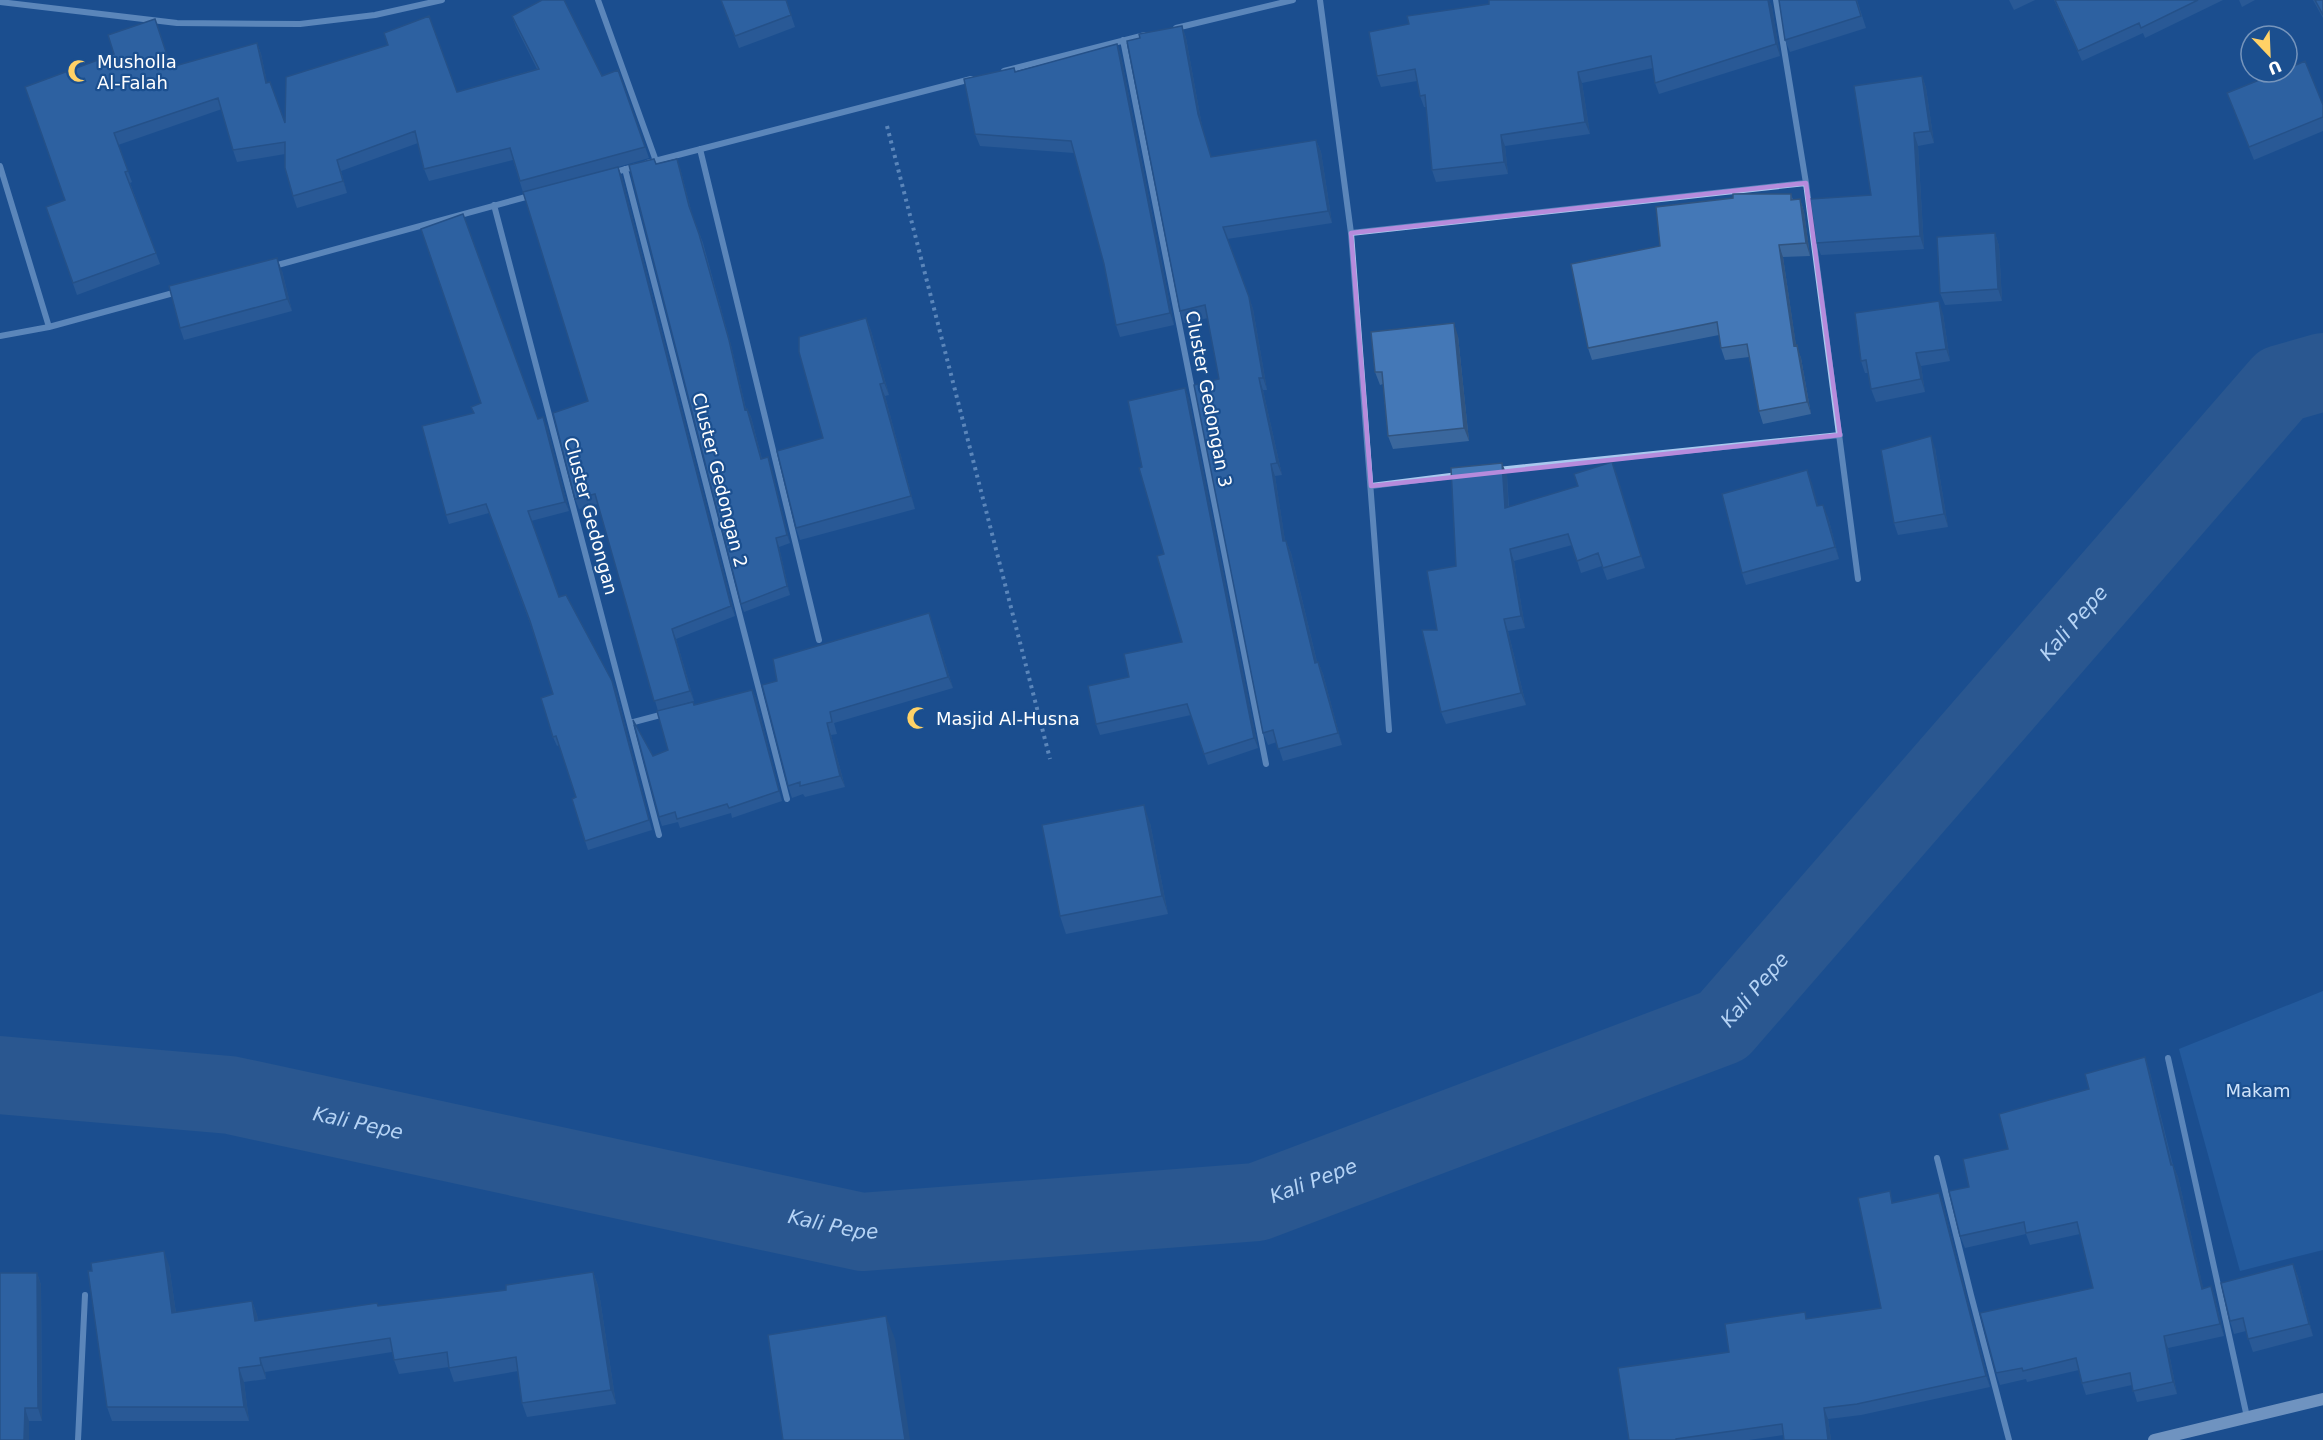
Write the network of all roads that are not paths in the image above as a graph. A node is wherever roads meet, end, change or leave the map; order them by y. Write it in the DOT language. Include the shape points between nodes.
graph roads {
  1 [pos="442,0"];
  2 [pos="598,0"];
  3 [pos="1293,0"];
  4 [pos="1320,0"];
  5 [pos="1776,0"];
  6 [pos="0,2"];
  7 [pos="1168,30"];
  8 [pos="1157,32"];
  9 [pos="1123,40"];
  10 [pos="996,73"];
  11 [pos="973,79"];
  12 [pos="700,149"];
  13 [pos="656,161"];
  14 [pos="0,166"];
  15 [pos="625,169"];
  16 [pos="603,175"];
  17 [pos="1806,183"];
  18 [pos="538,193"];
  19 [pos="494,205"];
  20 [pos="1351,233"];
  21 [pos="266,268"];
  22 [pos="186,290"];
  23 [pos="49,327"];
  24 [pos="0,336"];
  25 [pos="1840,435"];
  26 [pos="1489,471"];
  27 [pos="1465,474"];
  28 [pos="1371,486"];
  29 [pos="1858,579"];
  30 [pos="819,640"];
  31 [pos="759,690"];
  32 [pos="748,692"];
  33 [pos="673,712"];
  34 [pos="630,723"];
  35 [pos="1389,730"];
  36 [pos="1266,764"];
  37 [pos="787,799"];
  38 [pos="659,835"];
  39 [pos="2168,1058"];
  40 [pos="1937,1158"];
  41 [pos="85,1295"];
  42 [pos="2323,1399"];
  43 [pos="2247,1418"];
  44 [pos="78,1440"];
  45 [pos="2009,1440"];
  46 [pos="2154,1440"];
  1 -- 6 [label="street" via="375,15 300,24 177,23"];
  2 -- 13 [label="street"];
  3 -- 7 [label="street"];
  4 -- 20 [label="street"];
  5 -- 17 [label="street"];
  8 -- 9 [label="street"];
  9 -- 10 [label="street"];
  9 -- 36 [label="street, Cluster Gedongan 3"];
  11 -- 12 [label="street"];
  12 -- 13 [label="street"];
  12 -- 30 [label="street"];
  13 -- 15 [label="street"];
  14 -- 23 [label="street"];
  15 -- 16 [label="street"];
  15 -- 31 [label="street, Cluster Gedongan 2"];
  17 -- 20 [label="street"];
  17 -- 25 [label="street"];
  18 -- 19 [label="street"];
  19 -- 21 [label="street"];
  19 -- 34 [label="street, Cluster Gedongan"];
  20 -- 28 [label="street"];
  22 -- 23 [label="street"];
  23 -- 24 [label="street"];
  25 -- 26 [label="street"];
  25 -- 29 [label="street"];
  27 -- 28 [label="street"];
  28 -- 35 [label="street"];
  31 -- 32 [label="street"];
  31 -- 37 [label="street, Cluster Gedongan 2"];
  33 -- 34 [label="street"];
  34 -- 38 [label="street, Cluster Gedongan"];
  39 -- 43 [label="street"];
  40 -- 45 [label="street"];
  41 -- 44 [label="street"];
  42 -- 43 [label="street"];
  43 -- 46 [label="street"];
}
